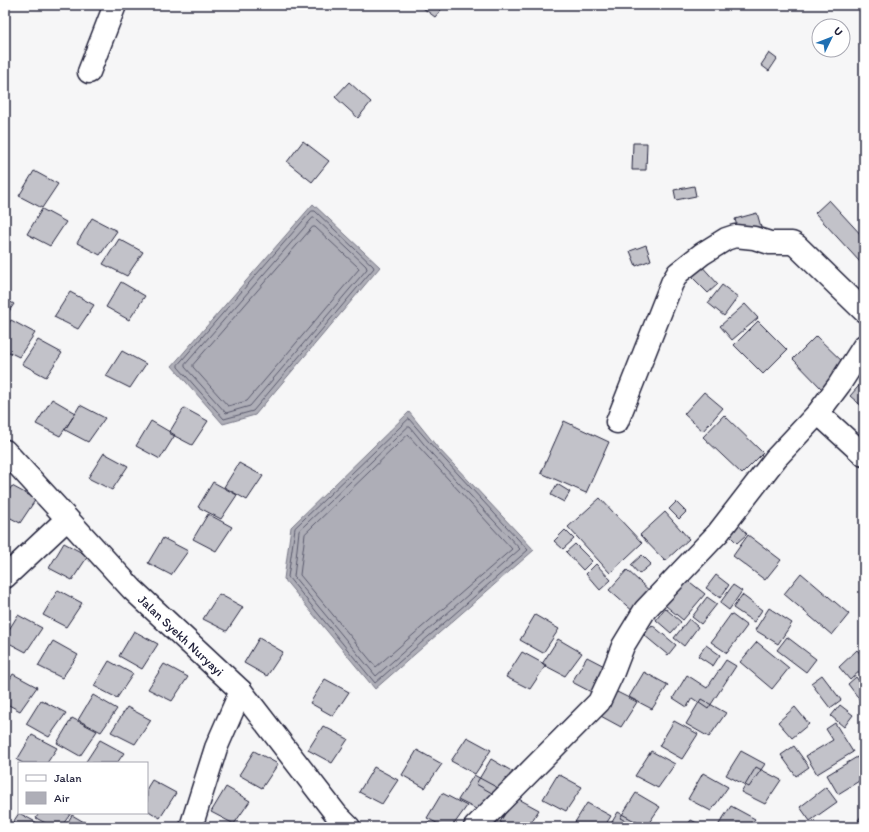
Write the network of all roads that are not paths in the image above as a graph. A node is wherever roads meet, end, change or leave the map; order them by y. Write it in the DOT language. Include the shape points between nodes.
graph roads {
  1 [pos="115,5"];
  2 [pos="89,72"];
  3 [pos="864,311"];
  4 [pos="864,346"];
  5 [pos="818,413"];
  6 [pos="617,422"];
  7 [pos="5,451"];
  8 [pos="864,455"];
  9 [pos="67,519"];
  10 [pos="5,577"];
  11 [pos="241,692"];
  12 [pos="191,827"];
  13 [pos="349,827"];
  14 [pos="475,827"];
  1 -- 2 [label="street"];
  3 -- 6 [label="street" via="792,243 770,243 735,236 726,239 702,254 678,274 672,283"];
  4 -- 5 [label="street" via="839,386"];
  5 -- 8 [label="street"];
  5 -- 14 [label="street" via="776,458 718,533 645,610 623,646 599,702"];
  7 -- 9 [label="street, Jalan Syekh Nuryayi"];
  9 -- 10 [label="street"];
  9 -- 11 [label="street, Jalan Syekh Nuryayi" via="132,589"];
  11 -- 12 [label="street" via="216,748"];
  11 -- 13 [label="street, Jalan Syekh Nuryayi" via="336,814"];
}
